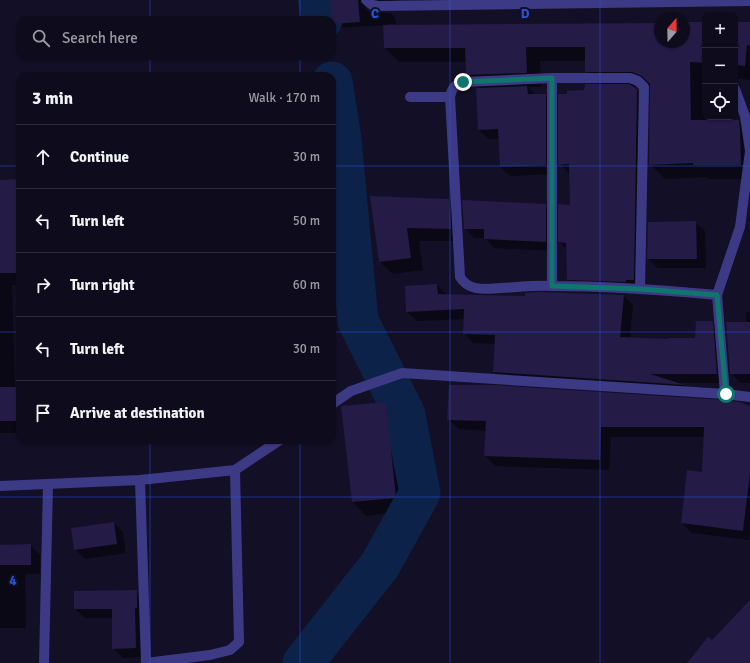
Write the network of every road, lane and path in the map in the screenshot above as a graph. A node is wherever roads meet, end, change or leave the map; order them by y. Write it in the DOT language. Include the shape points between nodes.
graph roads {
  1 [pos="366,0"];
  2 [pos="750,1"];
  3 [pos="552,78"];
  4 [pos="410,97"];
  5 [pos="450,97"];
  6 [pos="738,97"];
  7 [pos="750,151"];
  8 [pos="552,286"];
  9 [pos="640,289"];
  10 [pos="717,295"];
  11 [pos="726,394"];
  12 [pos="750,396"];
  13 [pos="336,401"];
  14 [pos="274,444"];
  15 [pos="236,470"];
  16 [pos="140,480"];
  17 [pos="48,484"];
  18 [pos="0,486"];
  19 [pos="44,663"];
  20 [pos="146,663"];
  1 -- 2 [label="street" via="378,6"];
  3 -- 5 [label="street" via="463,82 452,88"];
  3 -- 8 [label="street"];
  3 -- 9 [label="street" via="630,78 644,87"];
  4 -- 5 [label="street"];
  5 -- 8 [label="street" via="460,277 464,284 485,289"];
  6 -- 7 [label="street" via="745,116"];
  7 -- 10 [label="street" via="740,227"];
  8 -- 9 [label="street"];
  9 -- 10 [label="street"];
  10 -- 11 [label="street"];
  11 -- 12 [label="street"];
  11 -- 13 [label="street" via="402,374 351,391"];
  14 -- 15 [label="street"];
  15 -- 16 [label="street"];
  15 -- 20 [label="street" via="239,642 230,650 210,655"];
  16 -- 17 [label="street"];
  16 -- 20 [label="street"];
  17 -- 18 [label="street"];
  17 -- 19 [label="street"];
}
